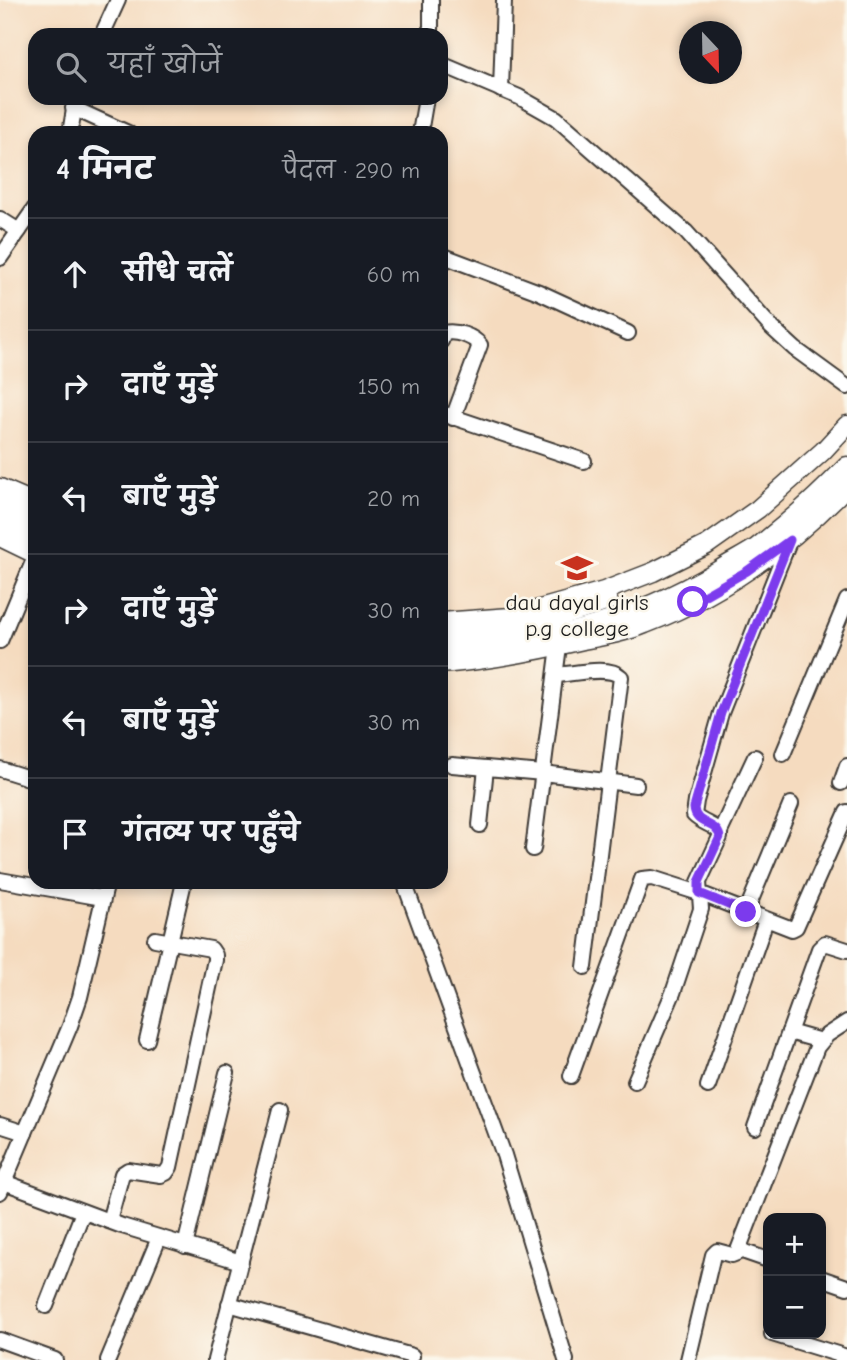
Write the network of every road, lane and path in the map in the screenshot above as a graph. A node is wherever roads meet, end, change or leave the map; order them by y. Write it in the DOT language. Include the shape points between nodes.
graph roads {
  1 [pos="118,0"];
  2 [pos="431,0"];
  3 [pos="504,0"];
  4 [pos="105,28"];
  5 [pos="431,28"];
  6 [pos="448,67"];
  7 [pos="501,90"];
  8 [pos="74,105"];
  9 [pos="78,105"];
  10 [pos="425,105"];
  11 [pos="71,126"];
  12 [pos="115,126"];
  13 [pos="421,126"];
  14 [pos="28,218"];
  15 [pos="0,219"];
  16 [pos="19,231"];
  17 [pos="0,258"];
  18 [pos="448,258"];
  19 [pos="448,332"];
  20 [pos="628,333"];
  21 [pos="847,387"];
  22 [pos="448,414"];
  23 [pos="448,416"];
  24 [pos="847,425"];
  25 [pos="847,439"];
  26 [pos="584,461"];
  27 [pos="847,466"];
  28 [pos="847,486"];
  29 [pos="0,488"];
  30 [pos="0,505"];
  31 [pos="19,522"];
  32 [pos="790,540"];
  33 [pos="28,541"];
  34 [pos="28,572"];
  35 [pos="847,600"];
  36 [pos="448,622"];
  37 [pos="448,633"];
  38 [pos="0,641"];
  39 [pos="559,646"];
  40 [pos="448,649"];
  41 [pos="448,663"];
  42 [pos="556,675"];
  43 [pos="783,754"];
  44 [pos="755,757"];
  45 [pos="452,765"];
  46 [pos="847,766"];
  47 [pos="486,768"];
  48 [pos="0,769"];
  49 [pos="543,773"];
  50 [pos="28,778"];
  51 [pos="607,781"];
  52 [pos="841,783"];
  53 [pos="636,785"];
  54 [pos="791,804"];
  55 [pos="847,812"];
  56 [pos="480,825"];
  57 [pos="720,832"];
  58 [pos="533,849"];
  59 [pos="0,880"];
  60 [pos="28,885"];
  61 [pos="52,889"];
  62 [pos="105,889"];
  63 [pos="183,889"];
  64 [pos="407,889"];
  65 [pos="699,893"];
  66 [pos="103,898"];
  67 [pos="746,912"];
  68 [pos="766,920"];
  69 [pos="155,939"];
  70 [pos="172,942"];
  71 [pos="846,947"];
  72 [pos="585,967"];
  73 [pos="847,1022"];
  74 [pos="789,1032"];
  75 [pos="147,1040"];
  76 [pos="821,1041"];
  77 [pos="227,1073"];
  78 [pos="571,1076"];
  79 [pos="635,1081"];
  80 [pos="708,1086"];
  81 [pos="280,1110"];
  82 [pos="0,1125"];
  83 [pos="755,1127"];
  84 [pos="25,1133"];
  85 [pos="2,1187"];
  86 [pos="83,1212"];
  87 [pos="109,1222"];
  88 [pos="159,1238"];
  89 [pos="185,1246"];
  90 [pos="739,1250"];
  91 [pos="763,1258"];
  92 [pos="241,1262"];
  93 [pos="826,1280"];
  94 [pos="847,1287"];
  95 [pos="229,1304"];
  96 [pos="46,1306"];
  97 [pos="783,1339"];
  98 [pos="0,1340"];
  99 [pos="818,1354"];
  100 [pos="412,1356"];
  101 [pos="847,1357"];
  102 [pos="55,1360"];
  103 [pos="107,1360"];
  104 [pos="215,1360"];
  105 [pos="566,1360"];
  106 [pos="688,1360"];
  1 -- 4 [label="street"];
  2 -- 5 [label="street"];
  3 -- 7 [label="street"];
  6 -- 7 [label="street"];
  7 -- 21 [label="street" via="556,118 686,232 771,327"];
  8 -- 11 [label="street"];
  9 -- 12 [label="street"];
  10 -- 13 [label="street"];
  14 -- 16 [label="street"];
  15 -- 16 [label="street"];
  16 -- 17 [label="street"];
  18 -- 20 [label="street" via="521,284"];
  19 -- 22 [label="street" via="480,345"];
  23 -- 26 [label="street"];
  24 -- 36 [label="main road" via="758,509 707,545 653,572 511,617"];
  25 -- 37 [label="main road" via="773,510 660,582 566,616 515,628"];
  27 -- 40 [label="main road" via="754,549 695,584 628,615 538,640"];
  28 -- 32 [label="main road"];
  29 -- 31 [label="main road"];
  30 -- 31 [label="main road"];
  31 -- 33 [label="main road"];
  32 -- 39 [label="main road" via="747,571 644,625"];
  32 -- 57 [label="street" via="721,713 694,808 699,820"];
  34 -- 38 [label="street"];
  35 -- 43 [label="street"];
  39 -- 41 [label="main road"];
  39 -- 42 [label="street"];
  42 -- 49 [label="street"];
  42 -- 51 [label="street" via="609,670 621,677"];
  44 -- 57 [label="street"];
  45 -- 47 [label="street"];
  46 -- 52 [label="street"];
  47 -- 49 [label="street"];
  47 -- 56 [label="street"];
  48 -- 50 [label="street"];
  49 -- 51 [label="street"];
  49 -- 58 [label="street"];
  51 -- 53 [label="street"];
  51 -- 72 [label="street"];
  54 -- 67 [label="street"];
  55 -- 68 [label="street" via="796,927 787,929"];
  57 -- 65 [label="street" via="699,882"];
  59 -- 60 [label="street"];
  61 -- 66 [label="street"];
  62 -- 66 [label="street"];
  63 -- 70 [label="street"];
  64 -- 105 [label="street" via="504,1155"];
  65 -- 67 [label="street"];
  65 -- 78 [label="street" via="642,878"];
  65 -- 79 [label="street" via="701,909 673,993"];
  66 -- 84 [label="street" via="73,1018"];
  67 -- 68 [label="street"];
  68 -- 80 [label="street"];
  69 -- 70 [label="street"];
  70 -- 75 [label="street"];
  70 -- 87 [label="street" via="211,948 215,955 172,1159 166,1173 160,1175 128,1170 122,1174"];
  71 -- 74 [label="street" via="821,945"];
  73 -- 76 [label="street"];
  74 -- 76 [label="street"];
  74 -- 83 [label="street"];
  76 -- 90 [label="street"];
  77 -- 89 [label="street"];
  81 -- 92 [label="street"];
  82 -- 84 [label="street"];
  84 -- 85 [label="street"];
  85 -- 86 [label="street"];
  86 -- 87 [label="street"];
  86 -- 96 [label="street"];
  87 -- 88 [label="street"];
  88 -- 89 [label="street"];
  88 -- 103 [label="street"];
  89 -- 92 [label="street"];
  90 -- 91 [label="street"];
  90 -- 106 [label="street" via="713,1255"];
  92 -- 95 [label="street"];
  93 -- 94 [label="street"];
  95 -- 100 [label="street"];
  95 -- 104 [label="street"];
  97 -- 99 [label="street"];
  98 -- 102 [label="street"];
  99 -- 101 [label="street"];
}
